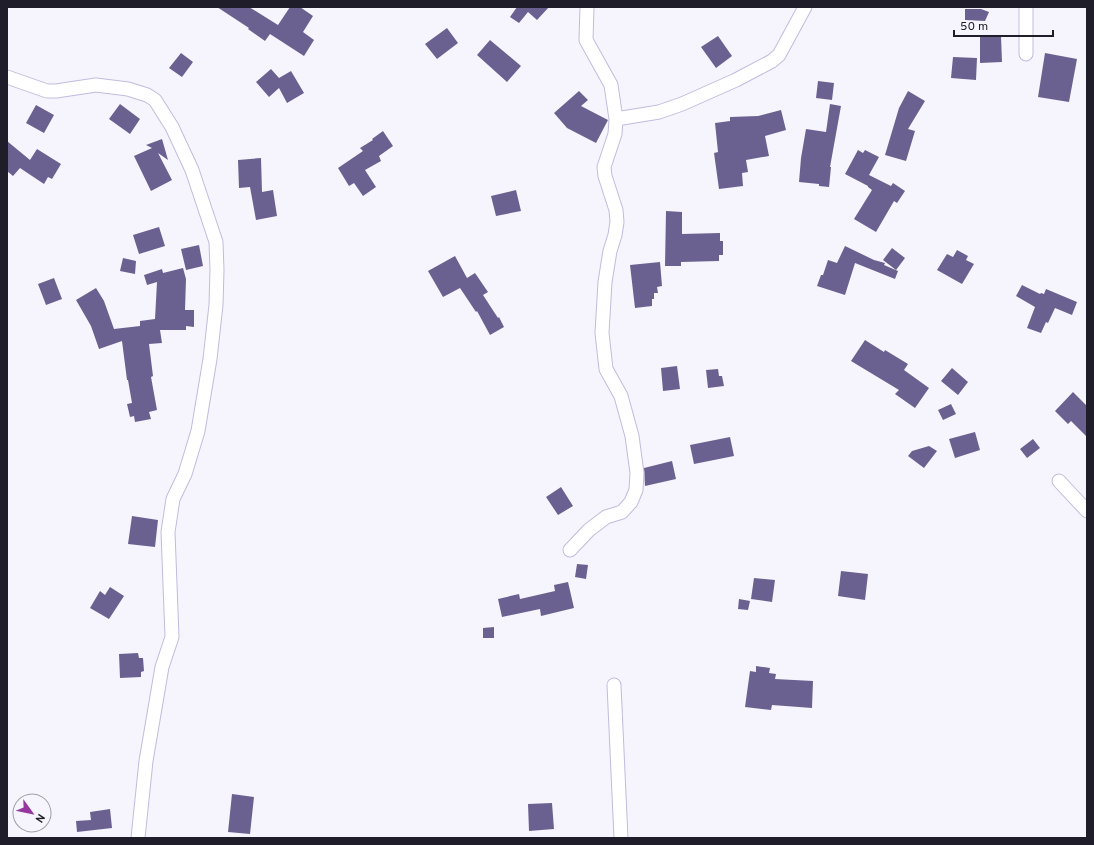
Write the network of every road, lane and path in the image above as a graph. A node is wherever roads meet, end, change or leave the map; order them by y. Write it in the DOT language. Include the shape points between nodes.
graph roads {
  1 [pos="586,7"];
  2 [pos="805,7"];
  3 [pos="1026,7"];
  4 [pos="1026,54"];
  5 [pos="7,77"];
  6 [pos="616,119"];
  7 [pos="1058,481"];
  8 [pos="1087,511"];
  9 [pos="570,550"];
  10 [pos="614,685"];
  11 [pos="138,838"];
  12 [pos="621,838"];
  1 -- 6 [label="street" via="586,40 611,84"];
  2 -- 6 [label="street" via="779,55 772,61 682,104 659,112"];
  3 -- 4 [label="street"];
  5 -- 11 [label="street" via="47,91 96,85 128,89 155,100 172,127 192,170 216,242 216,305 210,359 198,431 185,474 173,499 168,532 172,637 162,667 146,761"];
  6 -- 9 [label="street" via="615,134 604,167 617,222 605,282 602,333 606,368 621,396 632,436 637,473 636,490 631,502 622,512 606,517"];
  7 -- 8 [label="street"];
  10 -- 12 [label="street"];
}
